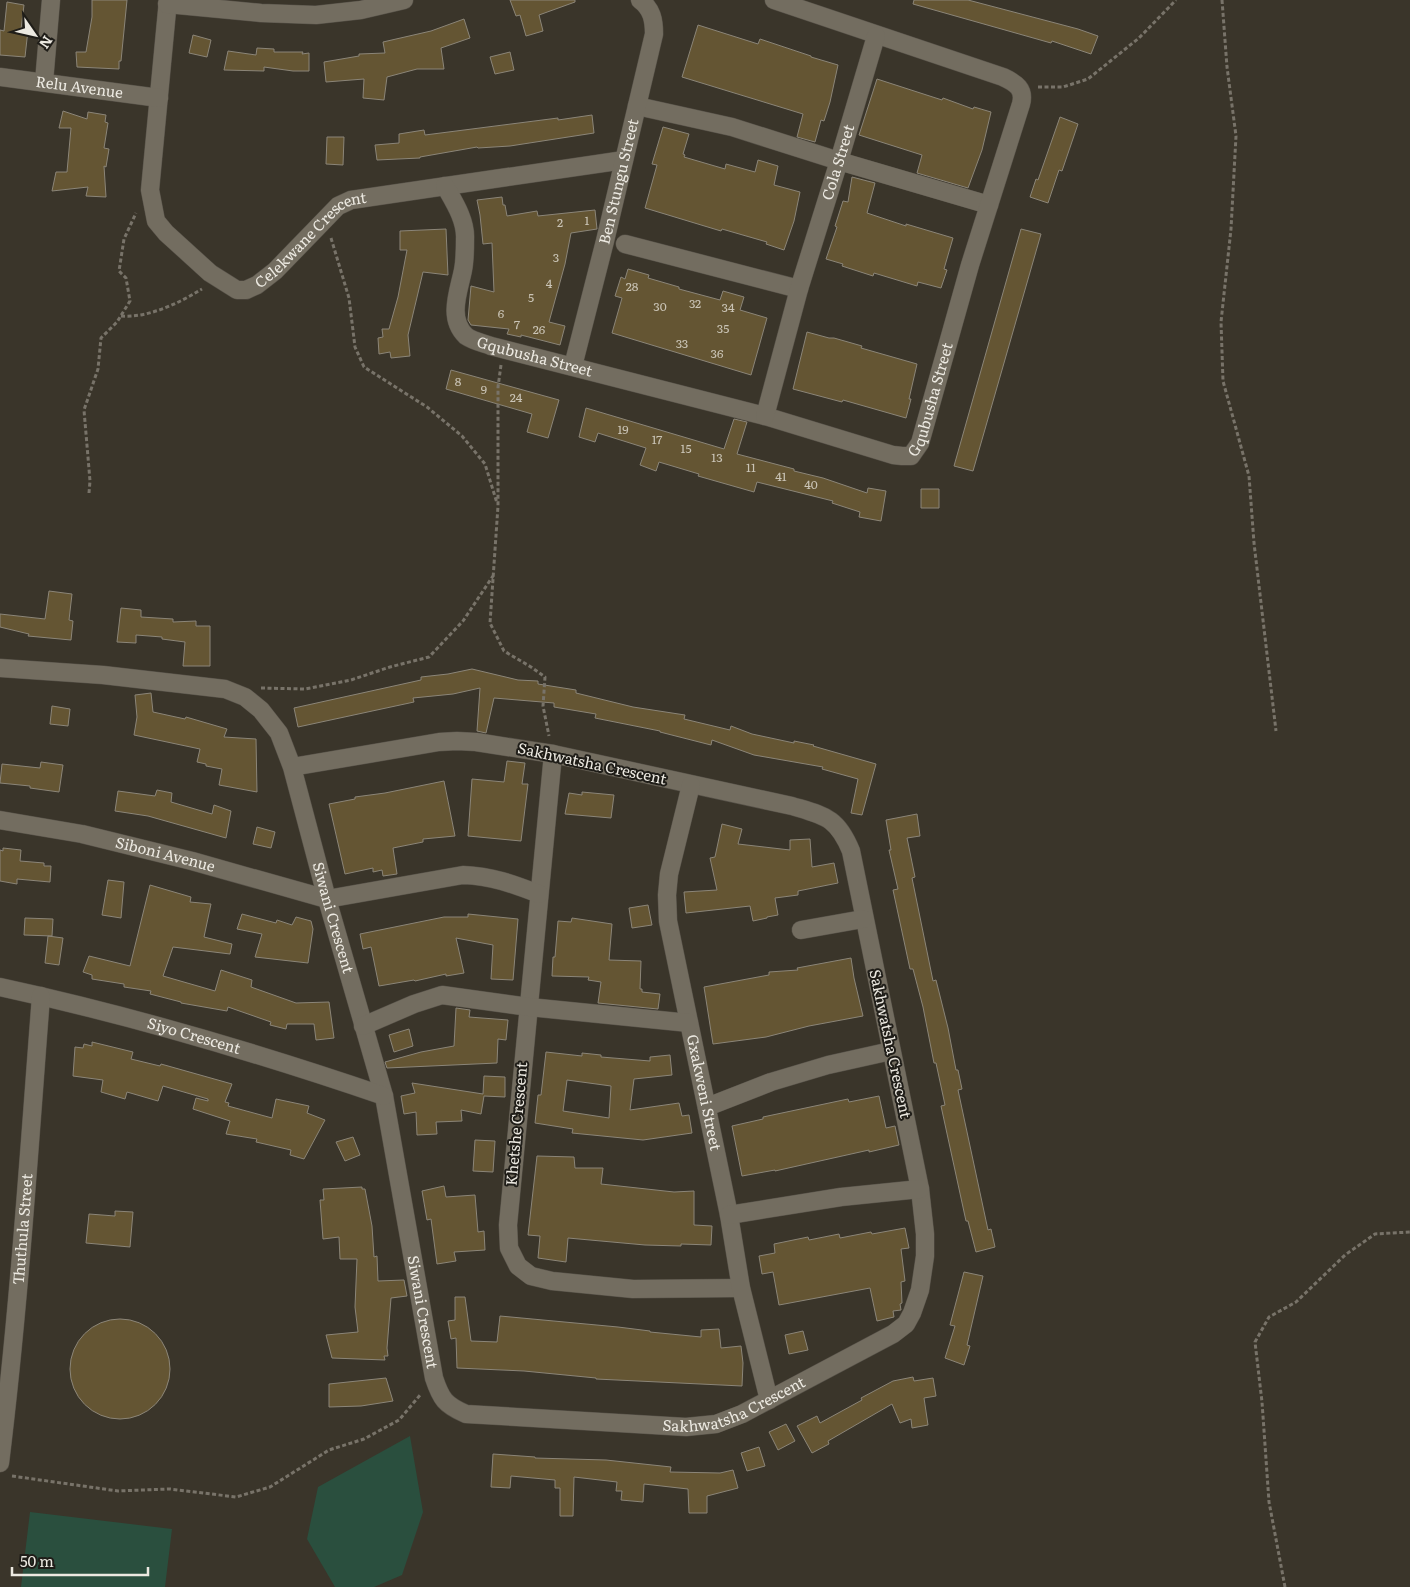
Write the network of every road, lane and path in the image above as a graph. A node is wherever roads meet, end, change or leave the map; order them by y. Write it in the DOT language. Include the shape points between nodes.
graph roads {
  1 [pos="51,0"];
  2 [pos="404,0"];
  3 [pos="774,0"];
  4 [pos="1176,0"];
  5 [pos="1222,0"];
  6 [pos="647,1"];
  7 [pos="168,2"];
  8 [pos="876,36"];
  9 [pos="0,77"];
  10 [pos="1012,81"];
  11 [pos="44,82"];
  12 [pos="159,98"];
  13 [pos="638,106"];
  14 [pos="624,160"];
  15 [pos="839,161"];
  16 [pos="445,186"];
  17 [pos="152,204"];
  18 [pos="989,205"];
  19 [pos="324,219"];
  20 [pos="625,244"];
  21 [pos="223,283"];
  22 [pos="799,289"];
  23 [pos="121,316"];
  24 [pos="503,349"];
  25 [pos="573,366"];
  26 [pos="765,416"];
  27 [pos="90,494"];
  28 [pos="498,506"];
  29 [pos="494,575"];
  30 [pos="0,668"];
  31 [pos="225,689"];
  32 [pos="1276,730"];
  33 [pos="553,754"];
  34 [pos="292,767"];
  35 [pos="691,785"];
  36 [pos="0,820"];
  37 [pos="539,894"];
  38 [pos="327,899"];
  39 [pos="864,919"];
  40 [pos="801,930"];
  41 [pos="0,987"];
  42 [pos="41,996"];
  43 [pos="528,1007"];
  44 [pos="689,1023"];
  45 [pos="363,1026"];
  46 [pos="891,1051"];
  47 [pos="384,1096"];
  48 [pos="707,1107"];
  49 [pos="920,1189"];
  50 [pos="729,1215"];
  51 [pos="1410,1232"];
  52 [pos="741,1288"];
  53 [pos="434,1378"];
  54 [pos="440,1396"];
  55 [pos="769,1400"];
  56 [pos="5,1469"];
  57 [pos="1285,1587"];
  1 -- 11 [label="street"];
  2 -- 7 [label="street" via="361,10 316,15 261,13"];
  3 -- 8 [label="street"];
  4 -- 10 [label="path" via="1139,38 1088,79 1063,87 1041,88"];
  5 -- 32 [label="path" via="1236,136 1221,322 1223,381 1249,476"];
  6 -- 13 [label="street, Ben Stungu Street" via="654,34"];
  7 -- 12 [label="street, Celekwane Crescent"];
  8 -- 10 [label="street"];
  8 -- 15 [label="street, Cola Street"];
  9 -- 11 [label="street, Relu Avenue"];
  10 -- 18 [label="street, Gqubusha Street" via="1019,86 1023,97"];
  11 -- 12 [label="street, Relu Avenue"];
  12 -- 17 [label="street, Celekwane Crescent" via="150,190"];
  13 -- 14 [label="street, Ben Stungu Street"];
  13 -- 15 [label="street" via="732,127"];
  14 -- 16 [label="street, Celekwane Crescent"];
  14 -- 25 [label="street, Ben Stungu Street"];
  15 -- 18 [label="street"];
  15 -- 22 [label="street, Cola Street"];
  16 -- 19 [label="street, Celekwane Crescent" via="351,200 338,206"];
  16 -- 24 [label="street, Gqubusha Street" via="462,219 466,237 455,305 460,328 477,341"];
  17 -- 21 [label="street, Celekwane Crescent" via="156,221 166,233"];
  17 -- 23 [label="path" via="137,211 124,239 118,272 126,278 130,301"];
  18 -- 26 [label="street, Gqubusha Street" via="920,443 911,456 893,455"];
  19 -- 21 [label="street, Celekwane Crescent" via="275,271 257,285 237,290"];
  19 -- 28 [label="path" via="348,298 354,347 364,367 427,407 462,436 485,464"];
  20 -- 22 [label="street"];
  21 -- 23 [label="path" via="157,310 133,317"];
  22 -- 26 [label="street, Cola Street"];
  23 -- 27 [label="path" via="101,338 98,369 84,410"];
  24 -- 25 [label="street, Gqubusha Street"];
  24 -- 28 [label="path" via="498,387"];
  25 -- 26 [label="street, Gqubusha Street"];
  28 -- 29 [label="path"];
  29 -- 31 [label="path" via="464,621 430,657 351,680 305,688"];
  29 -- 33 [label="path" via="490,622 504,651 545,677 543,706"];
  30 -- 31 [label="street, Siwani Crescent" via="102,675"];
  31 -- 34 [label="street, Siwani Crescent" via="245,697 266,716 279,733"];
  33 -- 34 [label="street, Sakhwatsha Crescent" via="457,741"];
  33 -- 35 [label="street, Sakhwatsha Crescent"];
  33 -- 37 [label="street, Khetshe Crescent"];
  34 -- 38 [label="street, Siwani Crescent"];
  35 -- 39 [label="street, Sakhwatsha Crescent" via="792,806 834,822 844,834 851,851"];
  35 -- 44 [label="street, Gxakweni Street" via="668,874 667,895 668,921"];
  36 -- 38 [label="street, Siboni Avenue" via="82,834"];
  37 -- 38 [label="street" via="504,880 463,875"];
  37 -- 43 [label="street, Khetshe Crescent"];
  38 -- 45 [label="street, Siwani Crescent"];
  39 -- 40 [label="street"];
  39 -- 46 [label="street, Sakhwatsha Crescent"];
  41 -- 42 [label="street, Siyo Crescent"];
  42 -- 47 [label="street, Siyo Crescent" via="173,1030"];
  42 -- 56 [label="street, Thuthula Street" via="7,1406"];
  43 -- 44 [label="street"];
  43 -- 45 [label="street" via="442,995"];
  43 -- 52 [label="street, Khetshe Crescent" via="508,1226 509,1248 518,1266 538,1278 615,1288"];
  44 -- 48 [label="street, Gxakweni Street"];
  45 -- 47 [label="street, Siwani Crescent"];
  46 -- 48 [label="street" via="771,1082"];
  46 -- 49 [label="street, Sakhwatsha Crescent"];
  47 -- 53 [label="street, Siwani Crescent"];
  48 -- 50 [label="street, Gxakweni Street"];
  49 -- 50 [label="street"];
  49 -- 55 [label="street, Sakhwatsha Crescent" via="925,1256 920,1290 906,1324"];
  50 -- 52 [label="street, Gxakweni Street"];
  51 -- 57 [label="path" via="1375,1234 1345,1255 1296,1302 1269,1317 1256,1342 1269,1502"];
  52 -- 55 [label="street, Gxakweni Street"];
  53 -- 54 [label="street, Siwani Crescent"];
  53 -- 56 [label="path" via="399,1420 364,1439 329,1450 270,1487 236,1497 170,1489 118,1491"];
  54 -- 55 [label="street, Sakhwatsha Crescent" via="449,1406 466,1414 686,1426 716,1424"];
}
